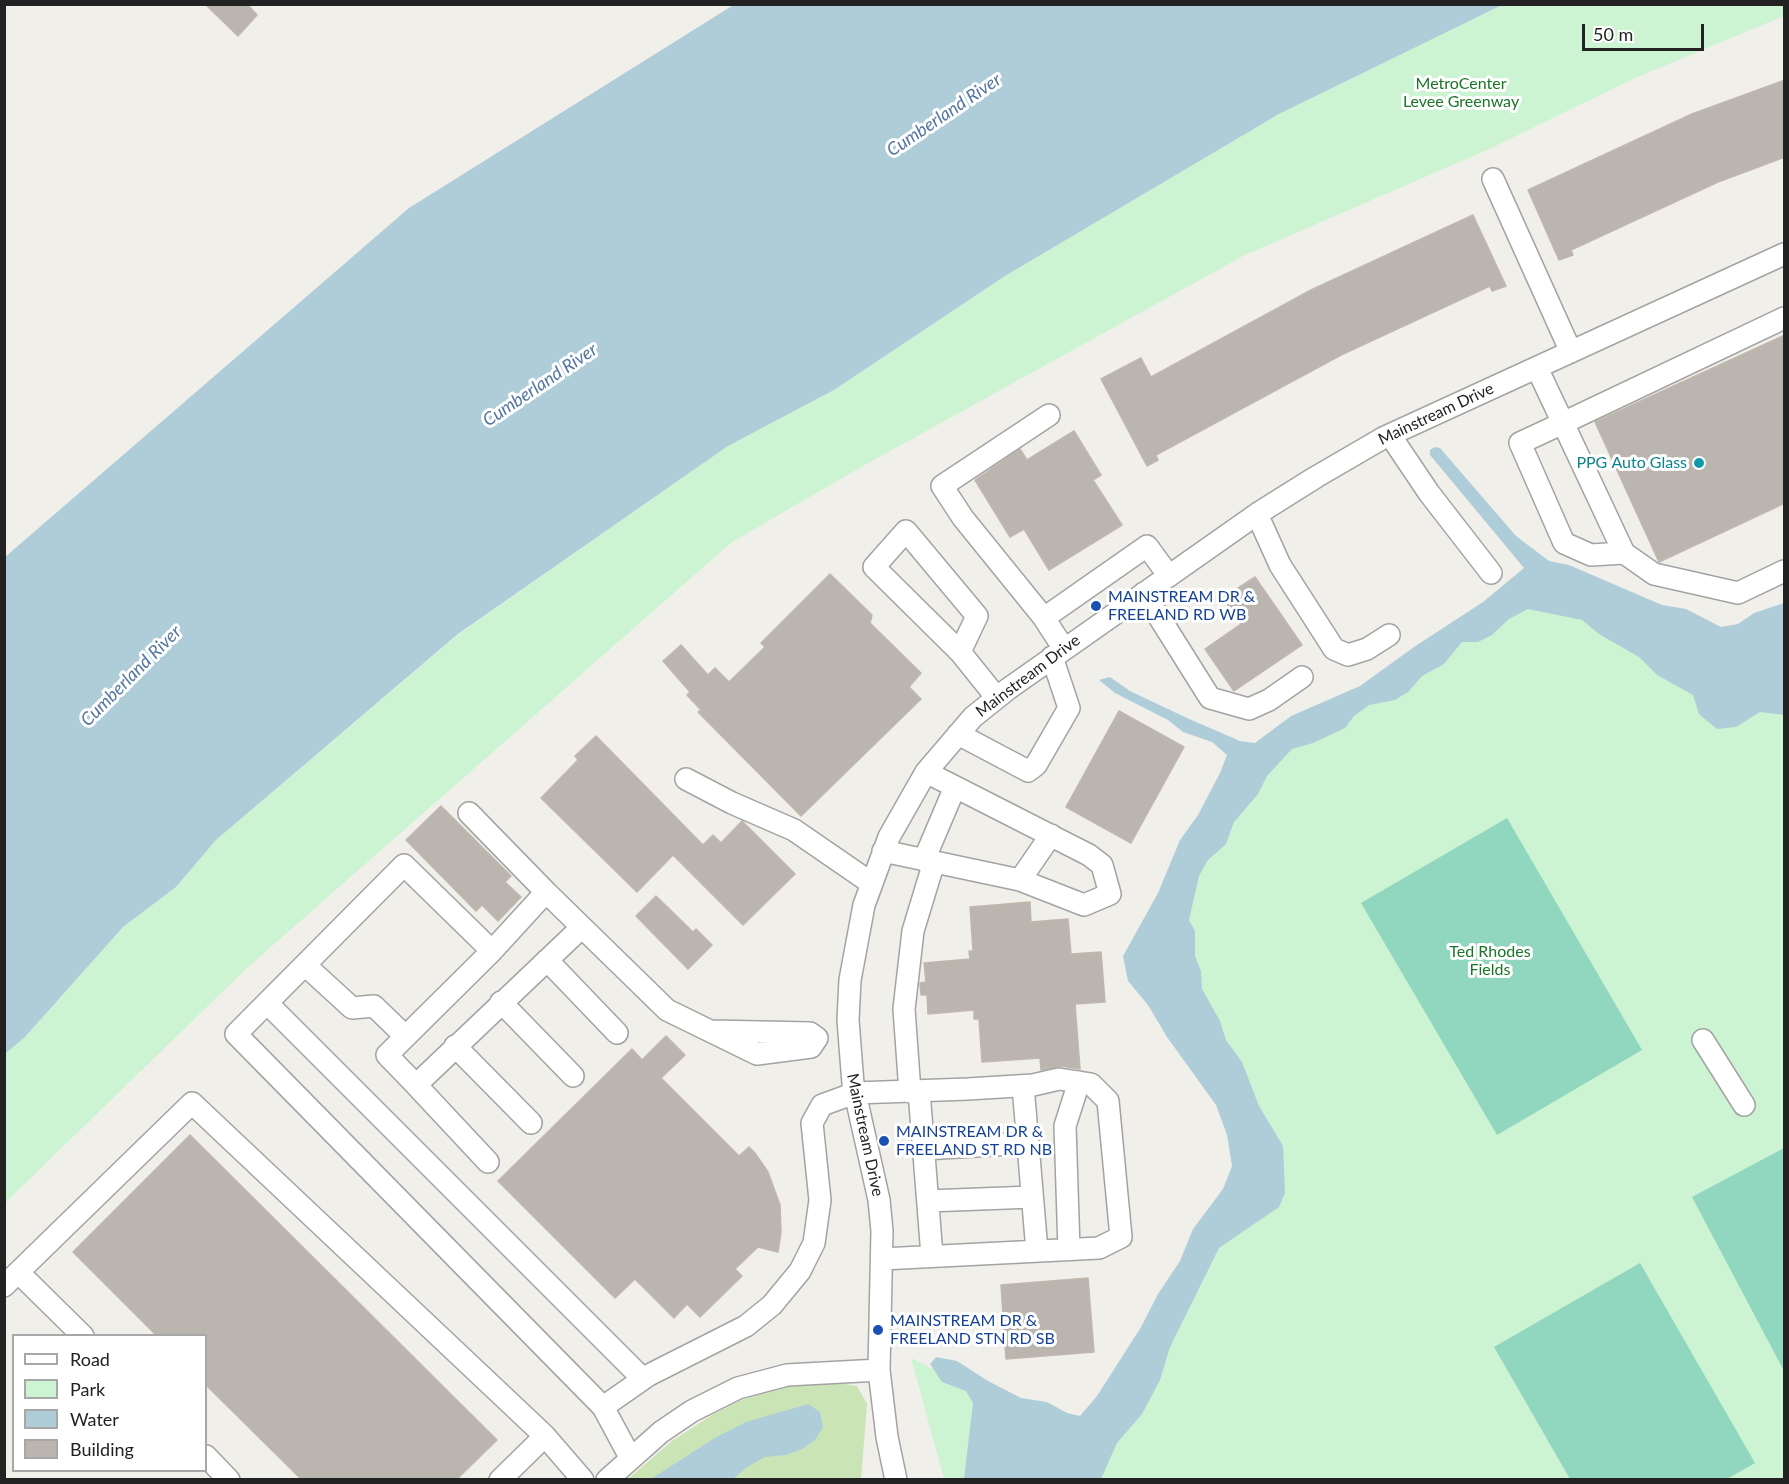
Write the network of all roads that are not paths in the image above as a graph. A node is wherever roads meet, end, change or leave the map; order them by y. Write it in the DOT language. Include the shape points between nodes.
graph roads {
  1 [pos="1493,179"];
  2 [pos="1785,254"];
  3 [pos="1785,318"];
  4 [pos="1571,352"];
  5 [pos="1536,368"];
  6 [pos="1049,415"];
  7 [pos="1563,423"];
  8 [pos="1390,435"];
  9 [pos="1257,514"];
  10 [pos="1624,554"];
  11 [pos="1785,571"];
  12 [pos="1491,573"];
  13 [pos="1169,576"];
  14 [pos="1144,593"];
  15 [pos="1044,618"];
  16 [pos="1389,635"];
  17 [pos="960,652"];
  18 [pos="1058,653"];
  19 [pos="1302,677"];
  20 [pos="997,698"];
  21 [pos="958,734"];
  22 [pos="926,772"];
  23 [pos="686,779"];
  24 [pos="955,787"];
  25 [pos="469,813"];
  26 [pos="1051,836"];
  27 [pos="883,850"];
  28 [pos="929,861"];
  29 [pos="1020,880"];
  30 [pos="871,883"];
  31 [pos="546,892"];
  32 [pos="581,928"];
  33 [pos="492,951"];
  34 [pos="546,960"];
  35 [pos="305,965"];
  36 [pos="501,1002"];
  37 [pos="267,1004"];
  38 [pos="617,1033"];
  39 [pos="405,1036"];
  40 [pos="848,1037"];
  41 [pos="1703,1040"];
  42 [pos="455,1046"];
  43 [pos="573,1076"];
  44 [pos="1078,1082"];
  45 [pos="416,1084"];
  46 [pos="1023,1086"];
  47 [pos="915,1092"];
  48 [pos="855,1093"];
  49 [pos="1744,1105"];
  50 [pos="531,1123"];
  51 [pos="1028,1143"];
  52 [pos="924,1149"];
  53 [pos="488,1162"];
  54 [pos="1032,1197"];
  55 [pos="928,1201"];
  56 [pos="1069,1249"];
  57 [pos="1037,1251"];
  58 [pos="933,1256"];
  59 [pos="882,1259"];
  60 [pos="12,1279"];
  61 [pos="82,1334"];
  62 [pos="879,1370"];
  63 [pos="643,1379"];
  64 [pos="603,1407"];
  65 [pos="544,1436"];
  66 [pos="207,1457"];
  67 [pos="630,1457"];
  68 [pos="230,1479"];
  69 [pos="500,1479"];
  70 [pos="583,1479"];
  71 [pos="607,1479"];
  72 [pos="896,1479"];
  1 -- 4 [label="street"];
  2 -- 4 [label="street, Mainstream Drive"];
  3 -- 7 [label="street"];
  4 -- 5 [label="street, Mainstream Drive"];
  5 -- 7 [label="street"];
  5 -- 8 [label="street, Mainstream Drive"];
  6 -- 15 [label="street" via="942,486"];
  7 -- 10 [label="street"];
  7 -- 10 [label="street" via="1520,443 1564,543 1591,555"];
  8 -- 9 [label="street, Mainstream Drive"];
  8 -- 12 [label="street"];
  9 -- 13 [label="street, Mainstream Drive"];
  9 -- 16 [label="street" via="1280,565 1334,649 1348,655"];
  10 -- 11 [label="street" via="1654,574 1738,593"];
  13 -- 14 [label="street, Mainstream Drive"];
  13 -- 15 [label="street" via="1147,546"];
  14 -- 18 [label="street, Mainstream Drive"];
  14 -- 19 [label="street" via="1210,698 1250,709"];
  15 -- 18 [label="street"];
  17 -- 17 [label="street" via="977,616 906,531 874,567"];
  17 -- 20 [label="street"];
  18 -- 20 [label="street, Mainstream Drive"];
  18 -- 21 [label="street" via="1069,708 1036,765 1028,771"];
  20 -- 21 [label="street, Mainstream Drive"];
  21 -- 22 [label="street, Mainstream Drive"];
  22 -- 24 [label="street"];
  22 -- 27 [label="street, Mainstream Drive"];
  23 -- 30 [label="street" via="794,830"];
  24 -- 26 [label="street"];
  24 -- 28 [label="street"];
  25 -- 31 [label="street"];
  26 -- 29 [label="street"];
  26 -- 29 [label="street" via="1102,864 1110,894 1084,905"];
  27 -- 28 [label="street"];
  27 -- 30 [label="street, Mainstream Drive"];
  28 -- 29 [label="street"];
  28 -- 47 [label="street" via="913,931 904,1009"];
  30 -- 40 [label="street, Mainstream Drive" via="853,962"];
  31 -- 32 [label="street"];
  31 -- 33 [label="street"];
  32 -- 34 [label="street"];
  32 -- 40 [label="street" via="667,1011 757,1054 811,1047 817,1038"];
  33 -- 35 [label="street" via="404,864"];
  33 -- 39 [label="street"];
  34 -- 36 [label="street"];
  34 -- 38 [label="street"];
  35 -- 37 [label="street"];
  35 -- 39 [label="street" via="352,1008 374,1006"];
  36 -- 42 [label="street"];
  36 -- 43 [label="street"];
  37 -- 63 [label="street"];
  37 -- 64 [label="street" via="236,1034"];
  39 -- 45 [label="street" via="387,1055"];
  40 -- 48 [label="street, Mainstream Drive"];
  41 -- 49 [label="street"];
  42 -- 45 [label="street"];
  42 -- 50 [label="street"];
  44 -- 46 [label="street" via="1059,1079"];
  44 -- 56 [label="street" via="1065,1126"];
  44 -- 56 [label="street" via="1091,1084 1108,1101 1121,1237 1099,1248"];
  45 -- 53 [label="street"];
  46 -- 47 [label="street"];
  46 -- 51 [label="street"];
  47 -- 48 [label="street"];
  47 -- 52 [label="street"];
  48 -- 59 [label="street, Mainstream Drive" via="879,1200"];
  48 -- 63 [label="street" via="822,1105 812,1123 820,1200 814,1243 800,1271 772,1305 747,1326"];
  51 -- 52 [label="street"];
  51 -- 54 [label="street"];
  52 -- 55 [label="street"];
  54 -- 55 [label="street"];
  54 -- 57 [label="street"];
  55 -- 58 [label="street"];
  56 -- 57 [label="street"];
  57 -- 58 [label="street"];
  58 -- 59 [label="street"];
  59 -- 62 [label="street, Mainstream Drive"];
  60 -- 61 [label="street"];
  60 -- 65 [label="street" via="192,1103"];
  62 -- 67 [label="street" via="822,1371 763,1379 692,1411"];
  62 -- 72 [label="street, Mainstream Drive"];
  63 -- 64 [label="street"];
  64 -- 67 [label="street"];
  65 -- 69 [label="street"];
  65 -- 70 [label="street"];
  66 -- 68 [label="street"];
  67 -- 71 [label="street"];
}
